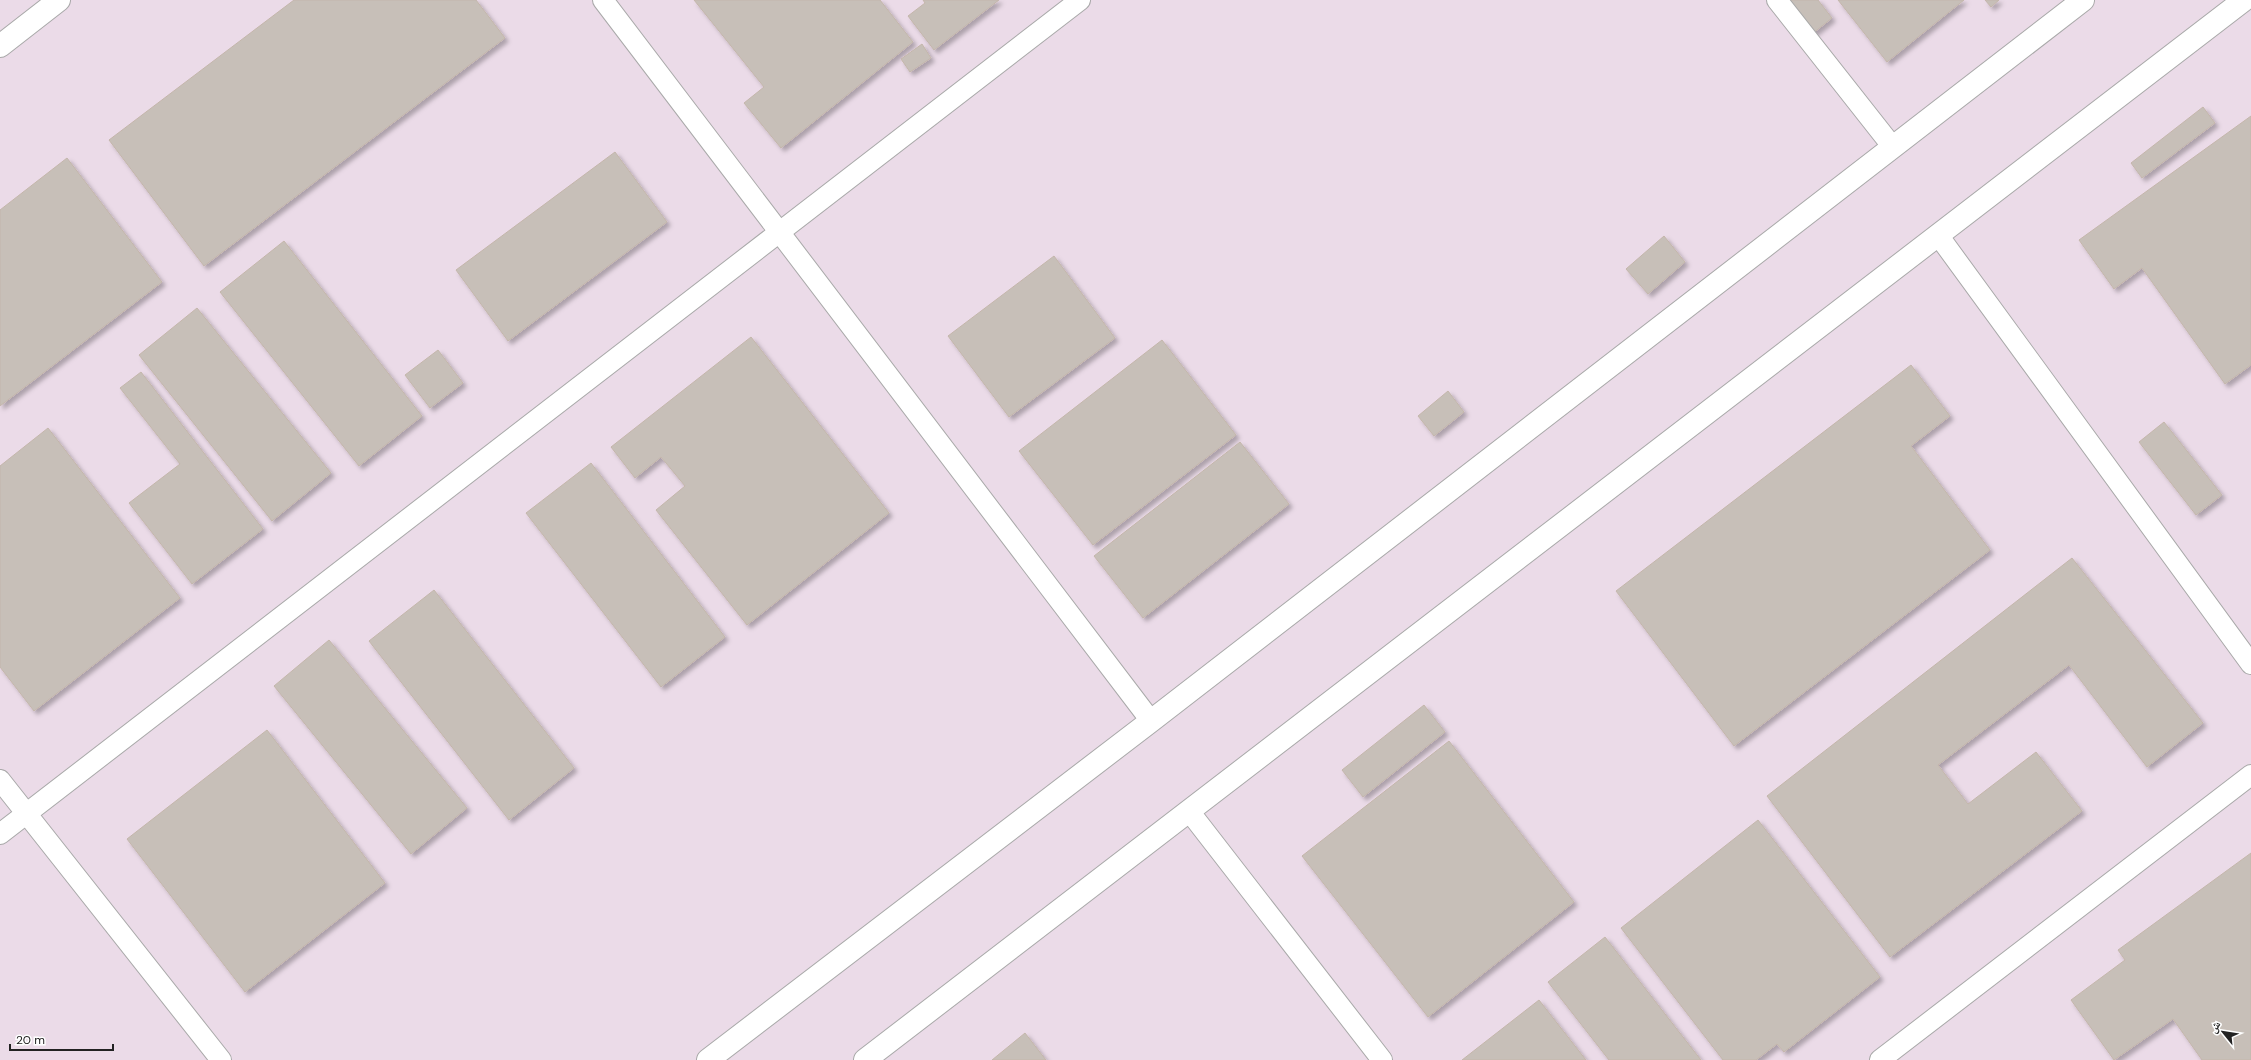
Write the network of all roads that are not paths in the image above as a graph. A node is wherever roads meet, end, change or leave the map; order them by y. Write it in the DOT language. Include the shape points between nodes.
graph roads {
  1 [pos="60,0"];
  2 [pos="603,0"];
  3 [pos="1080,0"];
  4 [pos="1777,0"];
  5 [pos="2083,0"];
  6 [pos="2244,0"];
  7 [pos="0,46"];
  8 [pos="1892,146"];
  9 [pos="779,232"];
  10 [pos="1938,235"];
  11 [pos="2251,664"];
  12 [pos="1151,721"];
  13 [pos="2251,775"];
  14 [pos="0,780"];
  15 [pos="1189,811"];
  16 [pos="25,814"];
  17 [pos="0,834"];
  18 [pos="221,1060"];
  19 [pos="708,1060"];
  20 [pos="865,1060"];
  21 [pos="1382,1060"];
  22 [pos="1880,1060"];
  1 -- 7 [label="street"];
  2 -- 9 [label="lane"];
  3 -- 9 [label="lane"];
  4 -- 8 [label="lane"];
  5 -- 8 [label="street"];
  6 -- 10 [label="street"];
  8 -- 12 [label="street"];
  9 -- 12 [label="lane"];
  9 -- 16 [label="lane"];
  10 -- 11 [label="lane"];
  10 -- 15 [label="street"];
  12 -- 19 [label="street"];
  13 -- 22 [label="lane"];
  14 -- 16 [label="lane"];
  15 -- 20 [label="street"];
  15 -- 21 [label="lane"];
  16 -- 17 [label="lane"];
  16 -- 18 [label="lane"];
}
